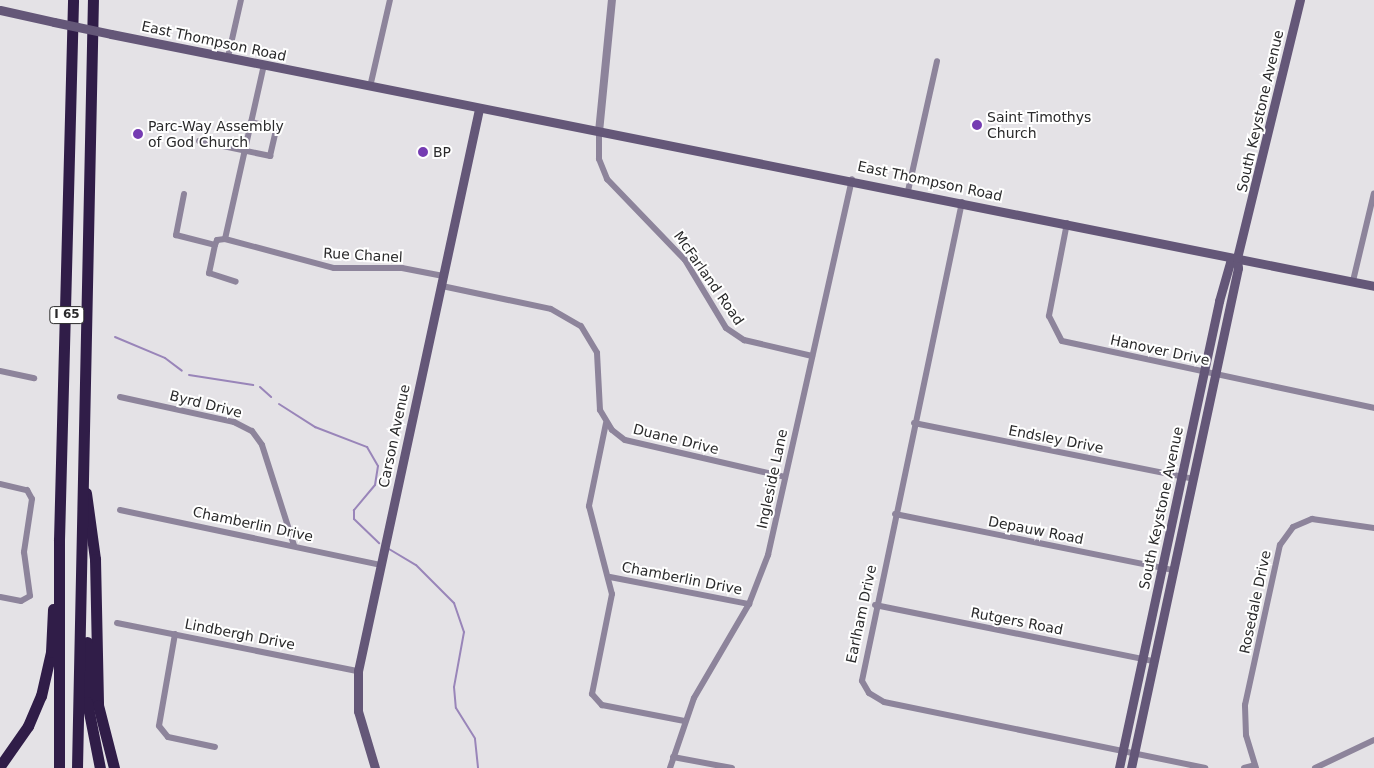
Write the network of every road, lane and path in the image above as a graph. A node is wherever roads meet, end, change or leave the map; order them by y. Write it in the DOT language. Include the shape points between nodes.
graph roads {
  1 [pos="74,0"];
  2 [pos="93,0"];
  3 [pos="241,0"];
  4 [pos="390,0"];
  5 [pos="612,0"];
  6 [pos="1300,0"];
  7 [pos="0,10"];
  8 [pos="228,57"];
  9 [pos="938,61"];
  10 [pos="264,65"];
  11 [pos="370,87"];
  12 [pos="479,109"];
  13 [pos="251,122"];
  14 [pos="599,132"];
  15 [pos="199,141"];
  16 [pos="244,151"];
  17 [pos="852,179"];
  18 [pos="908,191"];
  19 [pos="1374,193"];
  20 [pos="184,194"];
  21 [pos="962,202"];
  22 [pos="1067,223"];
  23 [pos="225,239"];
  24 [pos="215,245"];
  25 [pos="1237,258"];
  26 [pos="443,276"];
  27 [pos="236,282"];
  28 [pos="1353,282"];
  29 [pos="442,286"];
  30 [pos="1374,286"];
  31 [pos="812,356"];
  32 [pos="0,371"];
  33 [pos="1204,372"];
  34 [pos="1215,374"];
  35 [pos="34,378"];
  36 [pos="120,397"];
  37 [pos="1374,408"];
  38 [pos="606,423"];
  39 [pos="914,423"];
  40 [pos="84,472"];
  41 [pos="785,477"];
  42 [pos="1181,477"];
  43 [pos="1193,479"];
  44 [pos="0,484"];
  45 [pos="120,510"];
  46 [pos="895,514"];
  47 [pos="90,523"];
  48 [pos="1374,528"];
  49 [pos="59,540"];
  50 [pos="294,546"];
  51 [pos="380,565"];
  52 [pos="1162,568"];
  53 [pos="1173,570"];
  54 [pos="610,577"];
  55 [pos="0,597"];
  56 [pos="749,604"];
  57 [pos="875,605"];
  58 [pos="117,623"];
  59 [pos="175,634"];
  60 [pos="1142,659"];
  61 [pos="1153,661"];
  62 [pos="358,670"];
  63 [pos="684,721"];
  64 [pos="1374,740"];
  65 [pos="16,745"];
  66 [pos="215,747"];
  67 [pos="1123,750"];
  68 [pos="1134,752"];
  69 [pos="673,757"];
  70 [pos="0,761"];
  71 [pos="0,766"];
  72 [pos="1256,767"];
  73 [pos="59,768"];
  74 [pos="77,768"];
  75 [pos="100,768"];
  76 [pos="114,768"];
  77 [pos="374,768"];
  78 [pos="670,768"];
  79 [pos="732,768"];
  80 [pos="1119,768"];
  81 [pos="1130,768"];
  82 [pos="1205,768"];
  83 [pos="1244,768"];
  84 [pos="1315,768"];
  1 -- 49 [label="highway, I 65"];
  2 -- 40 [label="highway, I 65"];
  3 -- 8 [label="street"];
  4 -- 11 [label="street"];
  5 -- 14 [label="street, McFarland Road"];
  6 -- 25 [label="main road, South Keystone Avenue"];
  7 -- 8 [label="main road, East Thompson Road, bridge"];
  8 -- 10 [label="main road, East Thompson Road"];
  9 -- 18 [label="street"];
  10 -- 11 [label="main road, East Thompson Road"];
  10 -- 13 [label="street"];
  11 -- 12 [label="main road, East Thompson Road"];
  12 -- 14 [label="main road, East Thompson Road"];
  12 -- 26 [label="main road, Carson Avenue"];
  13 -- 16 [label="street"];
  13 -- 16 [label="street" via="277,132 270,156"];
  14 -- 17 [label="main road, East Thompson Road"];
  14 -- 31 [label="street, McFarland Road" via="599,159 607,179 684,260 726,328 744,340"];
  15 -- 16 [label="street"];
  16 -- 23 [label="street"];
  17 -- 18 [label="main road, East Thompson Road"];
  17 -- 31 [label="street, Ingleside Lane"];
  18 -- 21 [label="main road, East Thompson Road"];
  19 -- 28 [label="street"];
  20 -- 24 [label="street" via="176,235"];
  21 -- 22 [label="main road, East Thompson Road"];
  21 -- 39 [label="street, Earlham Drive"];
  22 -- 25 [label="main road, East Thompson Road"];
  22 -- 33 [label="street, Hanover Drive" via="1049,313 1056,335 1068,344"];
  23 -- 24 [label="street" via="216,240"];
  23 -- 26 [label="street, Rue Chanel" via="318,266 402,268"];
  24 -- 27 [label="street" via="210,273"];
  25 -- 28 [label="main road, East Thompson Road"];
  25 -- 33 [label="main road, South Keystone Avenue" via="1226,277"];
  25 -- 34 [label="main road, South Keystone Avenue"];
  26 -- 29 [label="main road, Carson Avenue"];
  28 -- 30 [label="main road, East Thompson Road"];
  29 -- 38 [label="street" via="552,309 581,326 597,353 597,399"];
  29 -- 51 [label="main road, Carson Avenue"];
  31 -- 41 [label="street, Ingleside Lane"];
  32 -- 35 [label="street"];
  33 -- 34 [label="street, Hanover Drive"];
  33 -- 42 [label="main road, South Keystone Avenue"];
  34 -- 37 [label="street, Hanover Drive"];
  34 -- 43 [label="main road, South Keystone Avenue"];
  36 -- 50 [label="street, Byrd Drive" via="234,422 252,432 262,445"];
  38 -- 41 [label="street, Duane Drive" via="636,444"];
  38 -- 54 [label="street" via="589,506"];
  39 -- 42 [label="street, Endsley Drive"];
  39 -- 46 [label="street, Earlham Drive"];
  40 -- 47 [label="highway"];
  40 -- 74 [label="highway, I 65"];
  41 -- 56 [label="street, Ingleside Lane" via="768,555"];
  42 -- 43 [label="street, Endsley Drive"];
  42 -- 52 [label="main road, South Keystone Avenue"];
  43 -- 53 [label="main road, South Keystone Avenue"];
  44 -- 55 [label="street" via="30,492 24,552 30,588 27,600"];
  45 -- 50 [label="street, Chamberlin Drive"];
  46 -- 52 [label="street, Depauw Road"];
  46 -- 57 [label="street, Earlham Drive"];
  47 -- 75 [label="highway" via="87,702"];
  47 -- 76 [label="highway" via="98,705"];
  48 -- 72 [label="street, Rosedale Drive" via="1312,519 1293,527 1280,546 1245,705 1246,735"];
  49 -- 65 [label="highway" via="47,674 33,716"];
  49 -- 73 [label="highway, I 65"];
  50 -- 51 [label="street, Chamberlin Drive"];
  51 -- 62 [label="main road, Carson Avenue"];
  52 -- 53 [label="street, Depauw Road"];
  52 -- 60 [label="main road, South Keystone Avenue"];
  53 -- 61 [label="main road, South Keystone Avenue"];
  54 -- 56 [label="street, Chamberlin Drive"];
  54 -- 63 [label="street" via="611,606 594,699 602,705"];
  56 -- 63 [label="street, Ingleside Lane"];
  57 -- 60 [label="street, Rutgers Road"];
  57 -- 67 [label="street, Earlham Drive" via="861,672 866,689 876,699"];
  58 -- 59 [label="street, Lindbergh Drive"];
  59 -- 62 [label="street, Lindbergh Drive"];
  59 -- 66 [label="street" via="159,726 168,737"];
  60 -- 61 [label="street, Rutgers Road"];
  60 -- 67 [label="main road, South Keystone Avenue"];
  61 -- 68 [label="main road, South Keystone Avenue"];
  62 -- 77 [label="main road, Carson Avenue" via="358,711"];
  63 -- 69 [label="street, Ingleside Lane"];
  64 -- 84 [label="street"];
  65 -- 70 [label="highway"];
  65 -- 71 [label="highway"];
  67 -- 68 [label="street, Earlham Drive"];
  67 -- 80 [label="main road, South Keystone Avenue"];
  68 -- 81 [label="main road, South Keystone Avenue"];
  68 -- 82 [label="street, Earlham Drive"];
  69 -- 78 [label="street, Ingleside Lane"];
  69 -- 79 [label="street"];
  72 -- 83 [label="street"];
}
